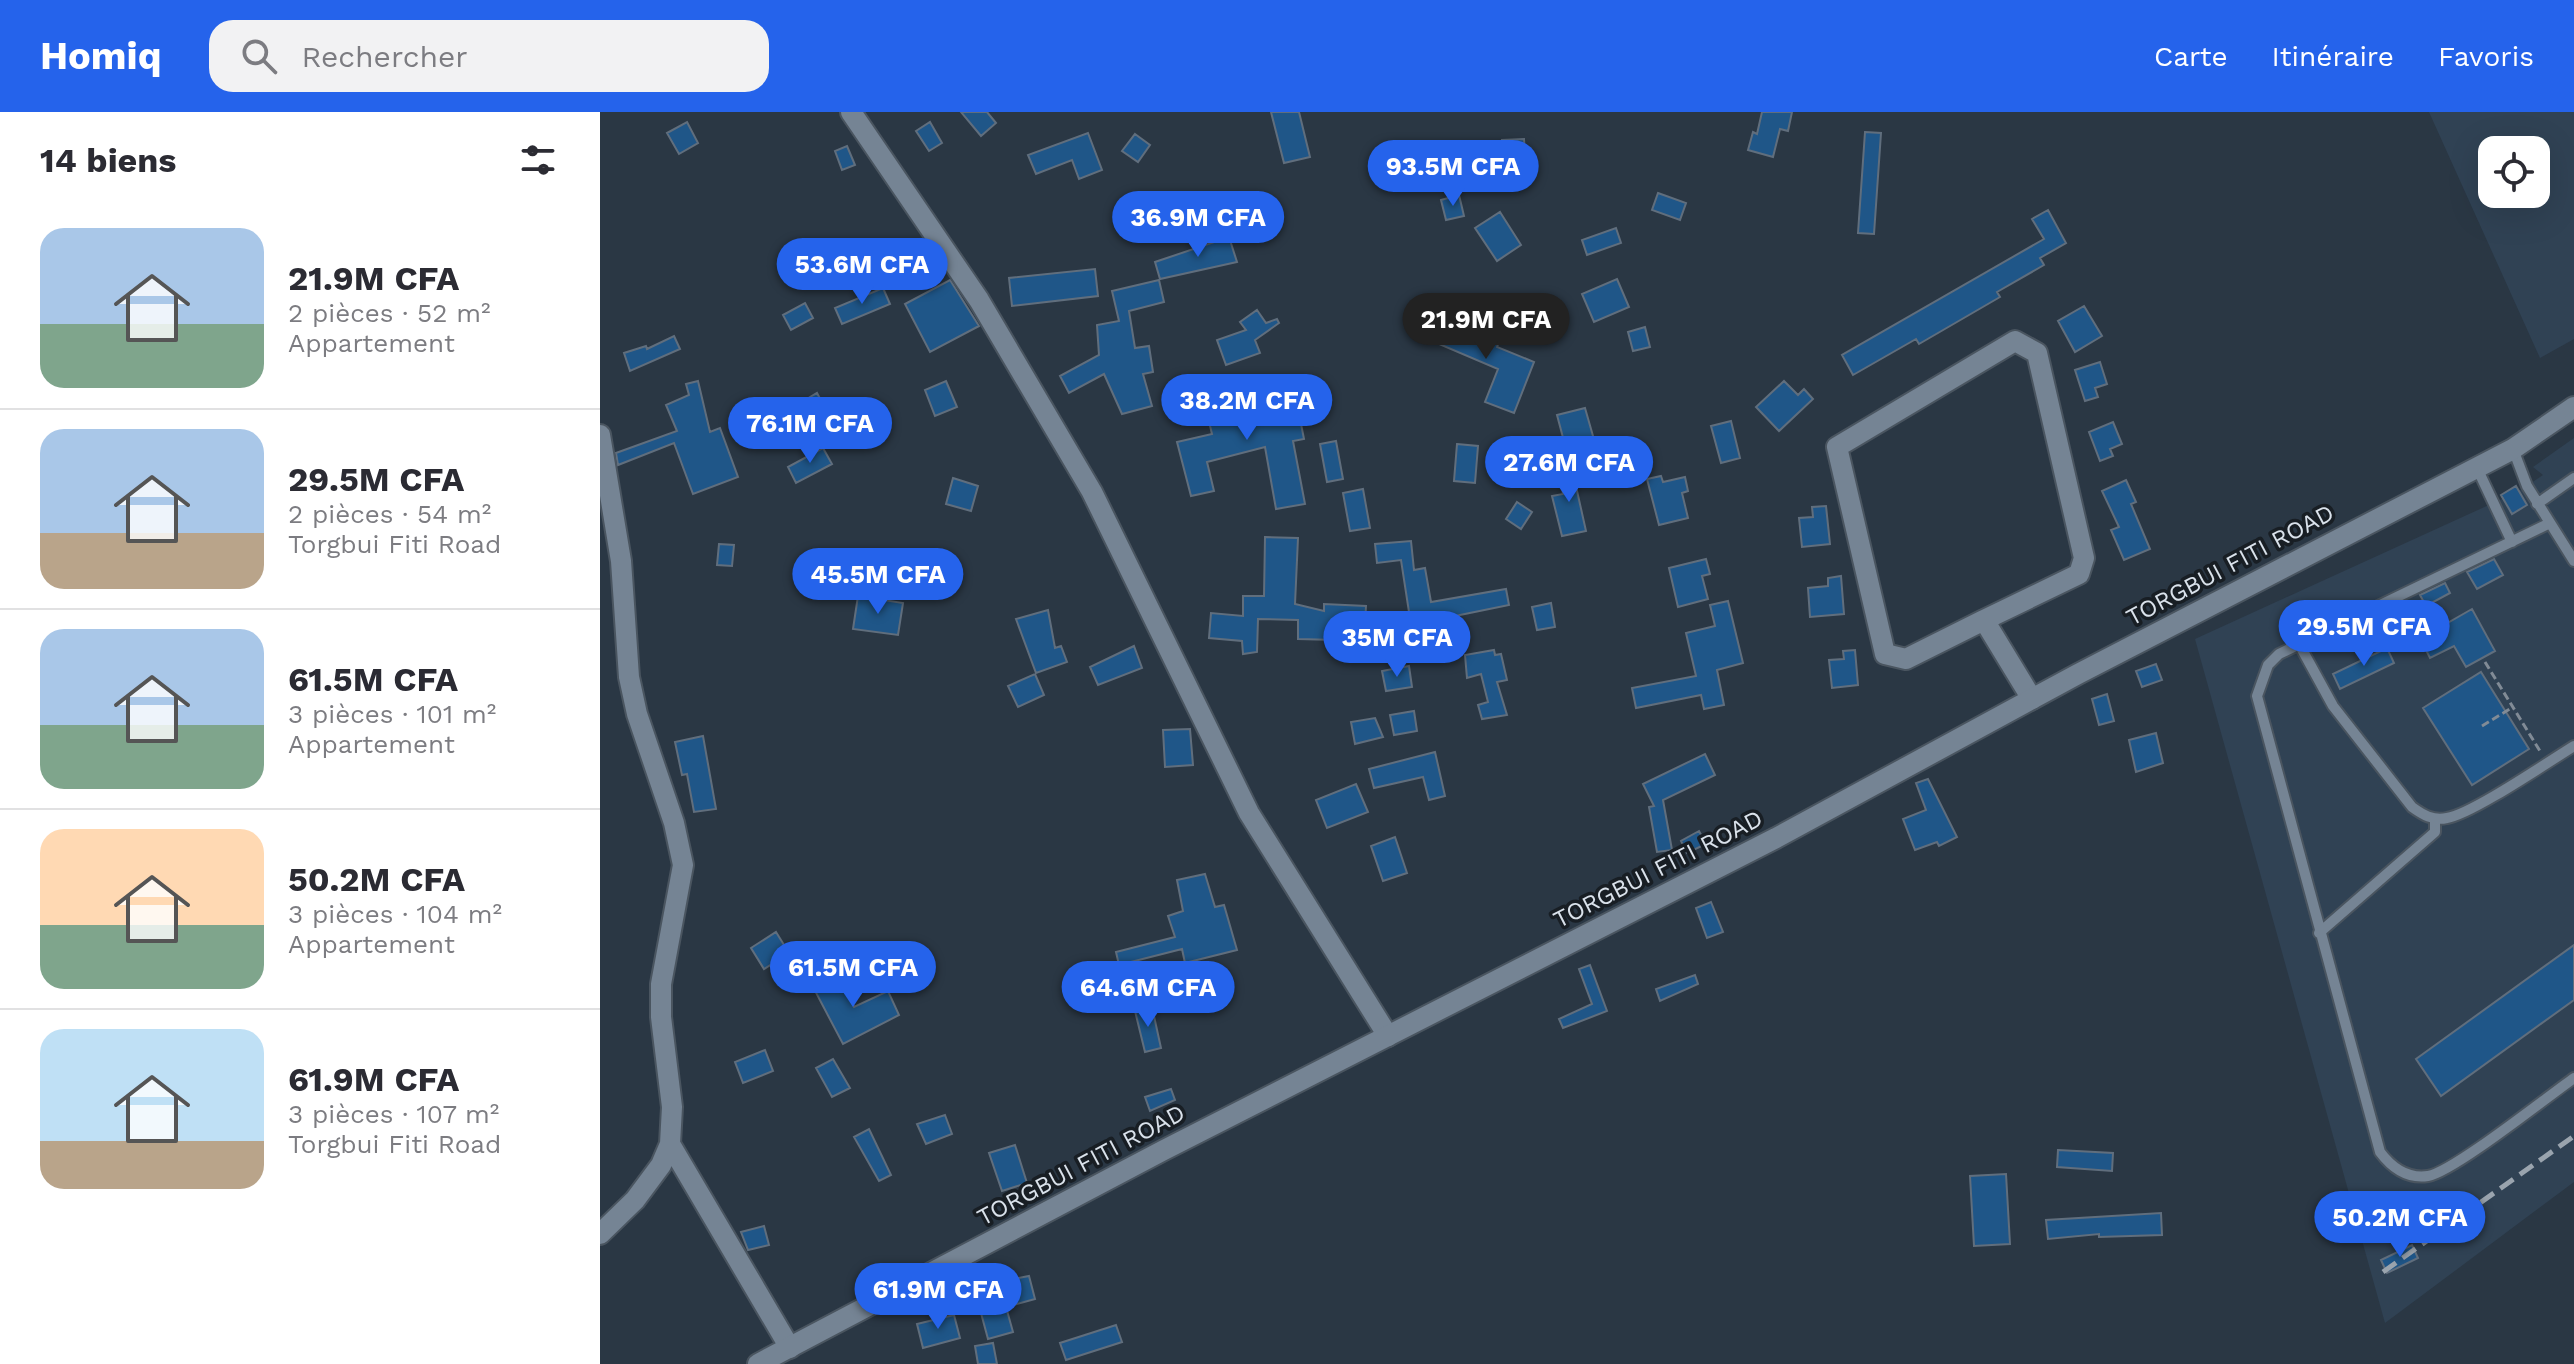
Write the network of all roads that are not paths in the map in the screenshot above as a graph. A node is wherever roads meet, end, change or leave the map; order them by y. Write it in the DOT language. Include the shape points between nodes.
graph roads {
  1 [pos="851,112"];
  2 [pos="2574,407"];
  3 [pos="600,435"];
  4 [pos="2513,449"];
  5 [pos="2477,466"];
  6 [pos="2574,478"];
  7 [pos="2537,504"];
  8 [pos="2548,524"];
  9 [pos="2512,542"];
  10 [pos="2574,561"];
  11 [pos="1984,620"];
  12 [pos="2299,644"];
  13 [pos="2032,699"];
  14 [pos="2574,746"];
  15 [pos="2435,819"];
  16 [pos="2319,933"];
  17 [pos="1388,1036"];
  18 [pos="2574,1078"];
  19 [pos="670,1144"];
  20 [pos="600,1234"];
  21 [pos="790,1348"];
  22 [pos="758,1364"];
  1 -- 17 [label="street" via="979,300 1084,478 1249,813"];
  2 -- 4 [label="street, TORGBUI FITI ROAD"];
  3 -- 19 [label="street" via="621,561 629,677 683,865 661,984 672,1107"];
  4 -- 5 [label="street, TORGBUI FITI ROAD"];
  4 -- 7 [label="lane"];
  5 -- 9 [label="lane"];
  5 -- 13 [label="street, TORGBUI FITI ROAD"];
  6 -- 7 [label="lane"];
  7 -- 8 [label="lane"];
  8 -- 9 [label="lane"];
  8 -- 10 [label="lane"];
  9 -- 12 [label="lane"];
  11 -- 11 [label="street" via="1906,659 1885,654 1837,447 2015,341 2037,353 2084,558 2079,574"];
  11 -- 13 [label="street"];
  12 -- 15 [label="lane" via="2333,706 2412,807"];
  12 -- 16 [label="lane" via="2268,665 2257,696"];
  13 -- 17 [label="street, TORGBUI FITI ROAD" via="1776,838"];
  14 -- 15 [label="lane" via="2460,814"];
  15 -- 16 [label="lane" via="2435,832"];
  16 -- 18 [label="lane" via="2380,1152 2400,1171 2413,1176 2441,1172"];
  17 -- 21 [label="street, TORGBUI FITI ROAD"];
  19 -- 20 [label="street" via="635,1200"];
  19 -- 21 [label="street"];
  21 -- 22 [label="street, TORGBUI FITI ROAD"];
}
